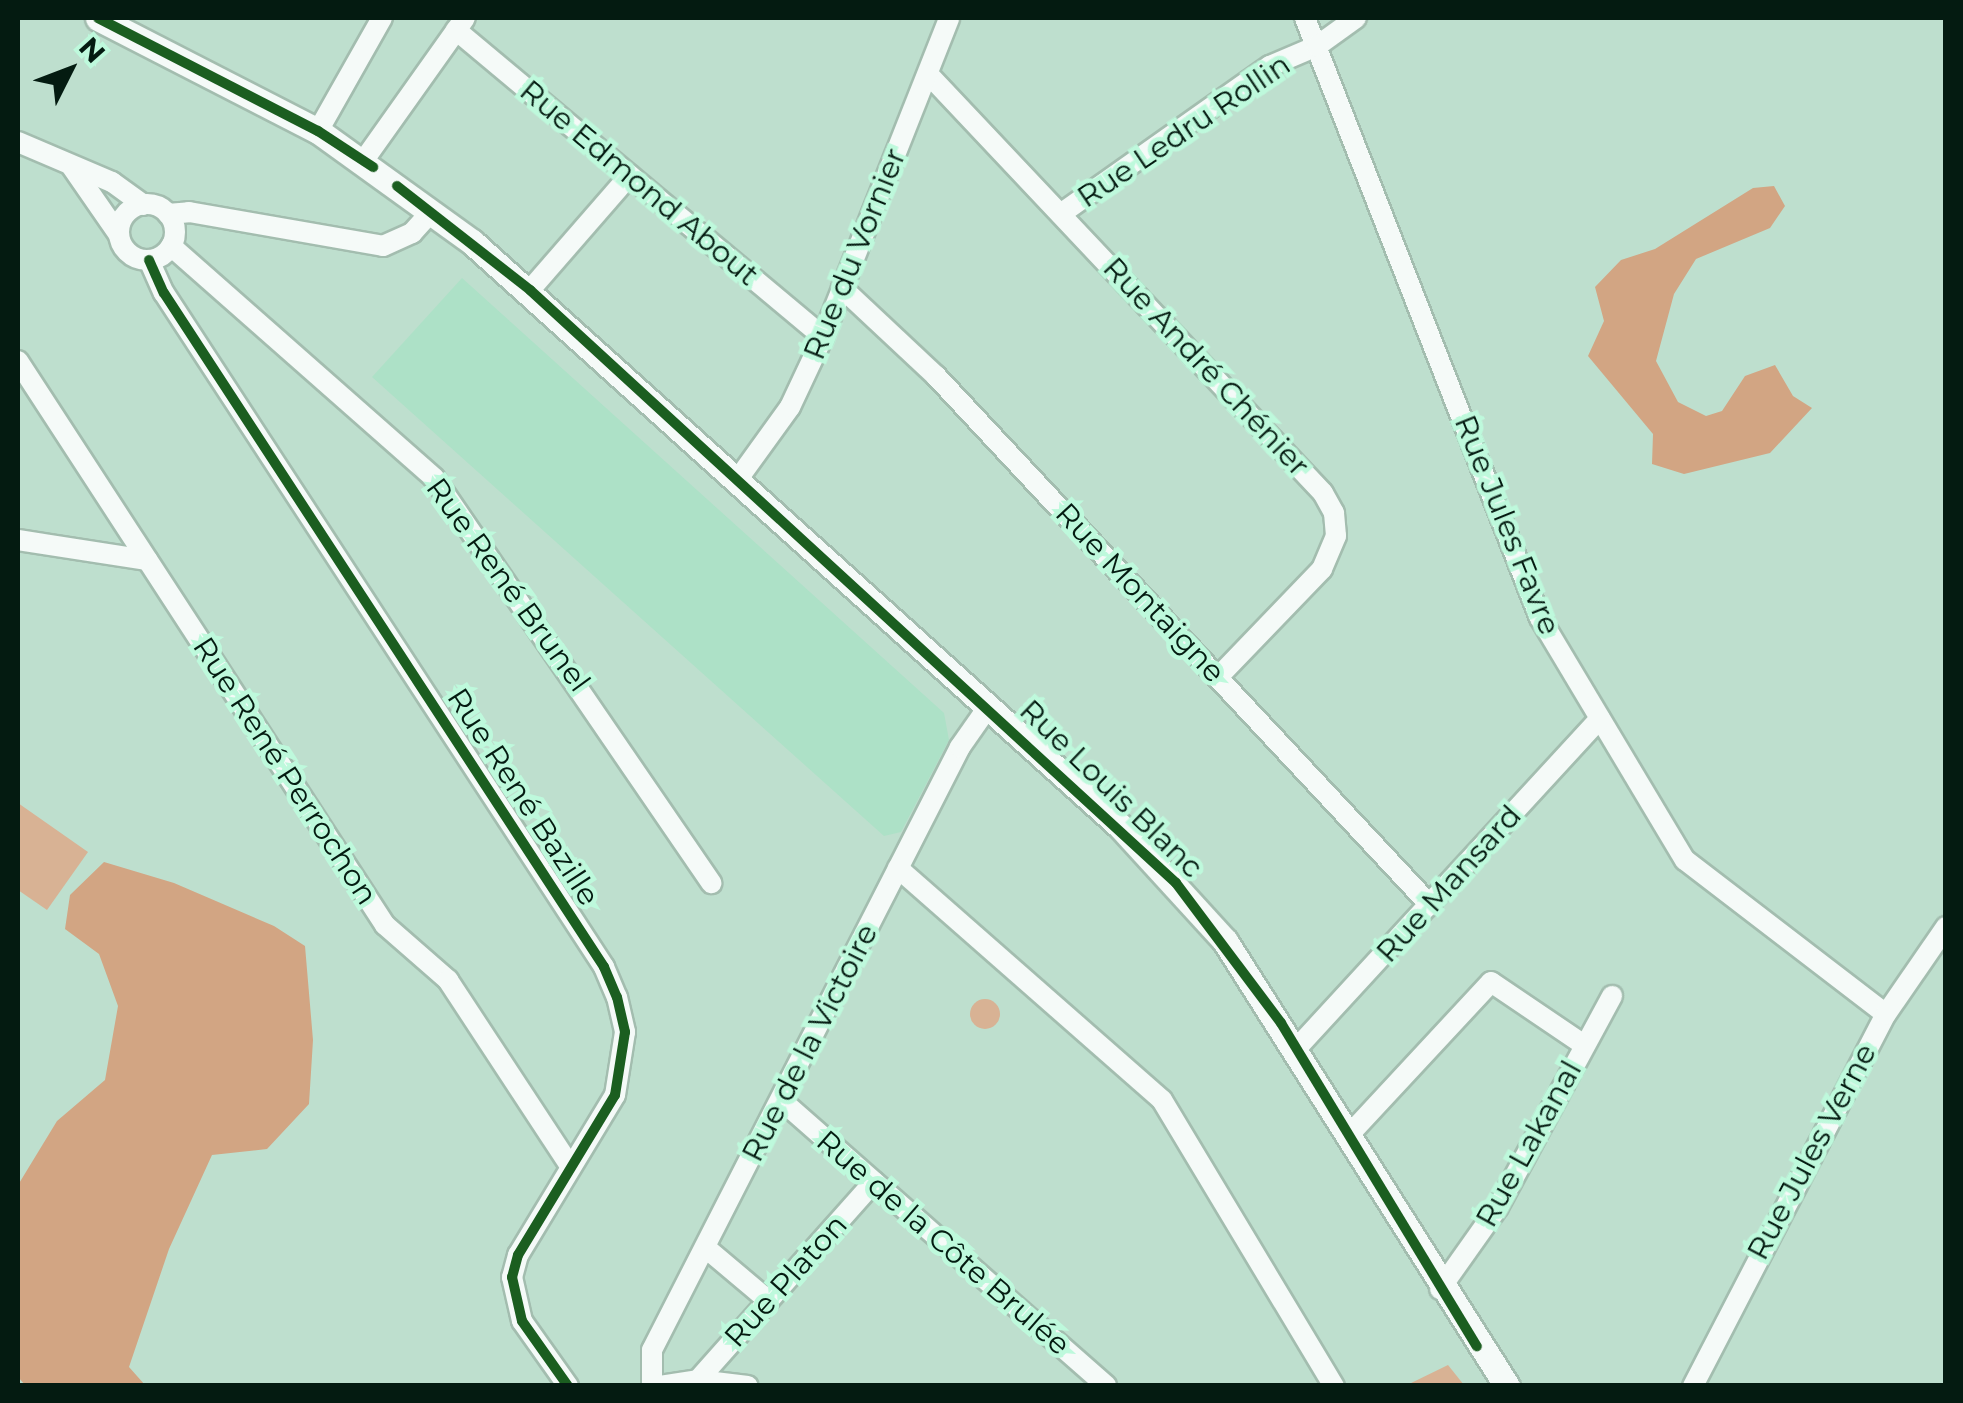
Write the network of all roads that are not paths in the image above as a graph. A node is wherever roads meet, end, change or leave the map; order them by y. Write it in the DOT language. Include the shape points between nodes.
graph roads {
  1 [pos="98,18"];
  2 [pos="382,18"];
  3 [pos="950,18"];
  4 [pos="1305,18"];
  5 [pos="1356,18"];
  6 [pos="460,24"];
  7 [pos="1317,46"];
  8 [pos="928,74"];
  9 [pos="318,131"];
  10 [pos="18,142"];
  11 [pos="364,160"];
  12 [pos="72,167"];
  13 [pos="630,175"];
  14 [pos="144,204"];
  15 [pos="432,212"];
  16 [pos="168,214"];
  17 [pos="1062,214"];
  18 [pos="119,234"];
  19 [pos="171,246"];
  20 [pos="149,260"];
  21 [pos="842,288"];
  22 [pos="530,290"];
  23 [pos="822,336"];
  24 [pos="18,360"];
  25 [pos="738,480"];
  26 [pos="18,540"];
  27 [pos="147,560"];
  28 [pos="1218,677"];
  29 [pos="988,706"];
  30 [pos="1600,718"];
  31 [pos="898,868"];
  32 [pos="712,882"];
  33 [pos="1430,905"];
  34 [pos="1946,926"];
  35 [pos="1612,996"];
  36 [pos="1886,1014"];
  37 [pos="1584,1046"];
  38 [pos="1296,1049"];
  39 [pos="781,1100"];
  40 [pos="1348,1136"];
  41 [pos="570,1166"];
  42 [pos="874,1182"];
  43 [pos="706,1248"];
  44 [pos="1440,1289"];
  45 [pos="770,1301"];
  46 [pos="698,1380"];
  47 [pos="568,1386"];
  48 [pos="652,1386"];
  49 [pos="660,1386"];
  50 [pos="748,1386"];
  51 [pos="1106,1386"];
  52 [pos="1334,1386"];
  53 [pos="1507,1386"];
  54 [pos="1693,1386"];
  1 -- 9 [label="street, Rue Louis Blanc"];
  2 -- 9 [label="street"];
  3 -- 8 [label="street, Rue du Vornier"];
  4 -- 7 [label="street, Rue Jules Favre"];
  5 -- 7 [label="street, Rue Ledru Rollin"];
  6 -- 11 [label="street"];
  6 -- 13 [label="street, Rue Edmond About"];
  7 -- 17 [label="street, Rue Ledru Rollin" via="1270,66"];
  7 -- 30 [label="street, Rue Jules Favre" via="1540,618"];
  8 -- 17 [label="street, Rue André Chénier"];
  8 -- 21 [label="street, Rue du Vornier"];
  9 -- 11 [label="street, Rue Louis Blanc"];
  10 -- 12 [label="street"];
  11 -- 15 [label="street, Rue Louis Blanc"];
  12 -- 14 [label="street"];
  12 -- 18 [label="street"];
  13 -- 22 [label="street"];
  13 -- 23 [label="street, Rue Edmond About"];
  14 -- 16 [label="street"];
  14 -- 18 [label="street" via="122,218"];
  15 -- 16 [label="street" via="412,233 384,246 189,212"];
  15 -- 22 [label="street, Rue Louis Blanc"];
  16 -- 19 [label="street"];
  17 -- 28 [label="street, Rue André Chénier" via="1324,493 1334,513 1336,536 1322,569"];
  18 -- 20 [label="street" via="132,256"];
  19 -- 20 [label="street"];
  19 -- 32 [label="street, Rue René Brunel" via="434,478"];
  20 -- 41 [label="street, Rue René Bazille" via="164,293 604,966 625,1032 624,1065 616,1095"];
  21 -- 23 [label="street, Rue du Vornier"];
  21 -- 28 [label="street, Rue Montaigne" via="936,376"];
  22 -- 25 [label="street, Rue Louis Blanc"];
  23 -- 25 [label="street, Rue du Vornier" via="790,407"];
  24 -- 27 [label="street, Rue René Perrochon"];
  25 -- 29 [label="street, Rue Louis Blanc"];
  26 -- 27 [label="street"];
  27 -- 41 [label="street, Rue René Perrochon" via="385,925 448,980"];
  28 -- 33 [label="street, Rue Montaigne"];
  29 -- 31 [label="street, Rue de la Victoire"];
  29 -- 38 [label="street, Rue Louis Blanc" via="1176,883 1225,942"];
  30 -- 33 [label="street, Rue Mansard"];
  30 -- 36 [label="street, Rue Jules Favre" via="1685,860"];
  31 -- 39 [label="street, Rue de la Victoire"];
  31 -- 52 [label="street" via="1162,1100"];
  33 -- 38 [label="street, Rue Mansard"];
  34 -- 36 [label="street, Rue Jules Verne"];
  35 -- 37 [label="street, Rue Lakanal"];
  36 -- 54 [label="street, Rue Jules Verne"];
  37 -- 40 [label="street" via="1491,982"];
  37 -- 44 [label="street, Rue Lakanal" via="1498,1207"];
  38 -- 40 [label="street, Rue Louis Blanc"];
  39 -- 42 [label="street, Rue de la Côte Brulée"];
  39 -- 43 [label="street, Rue de la Victoire"];
  40 -- 44 [label="street, Rue Louis Blanc"];
  41 -- 47 [label="street, Rue René Bazille" via="512,1277 522,1321"];
  42 -- 45 [label="street, Rue Platon"];
  42 -- 51 [label="street, Rue de la Côte Brulée"];
  43 -- 45 [label="street"];
  43 -- 48 [label="street, Rue de la Victoire" via="652,1350"];
  44 -- 53 [label="street, Rue Louis Blanc"];
  45 -- 46 [label="street, Rue Platon"];
  46 -- 49 [label="street"];
  46 -- 50 [label="street"];
}
